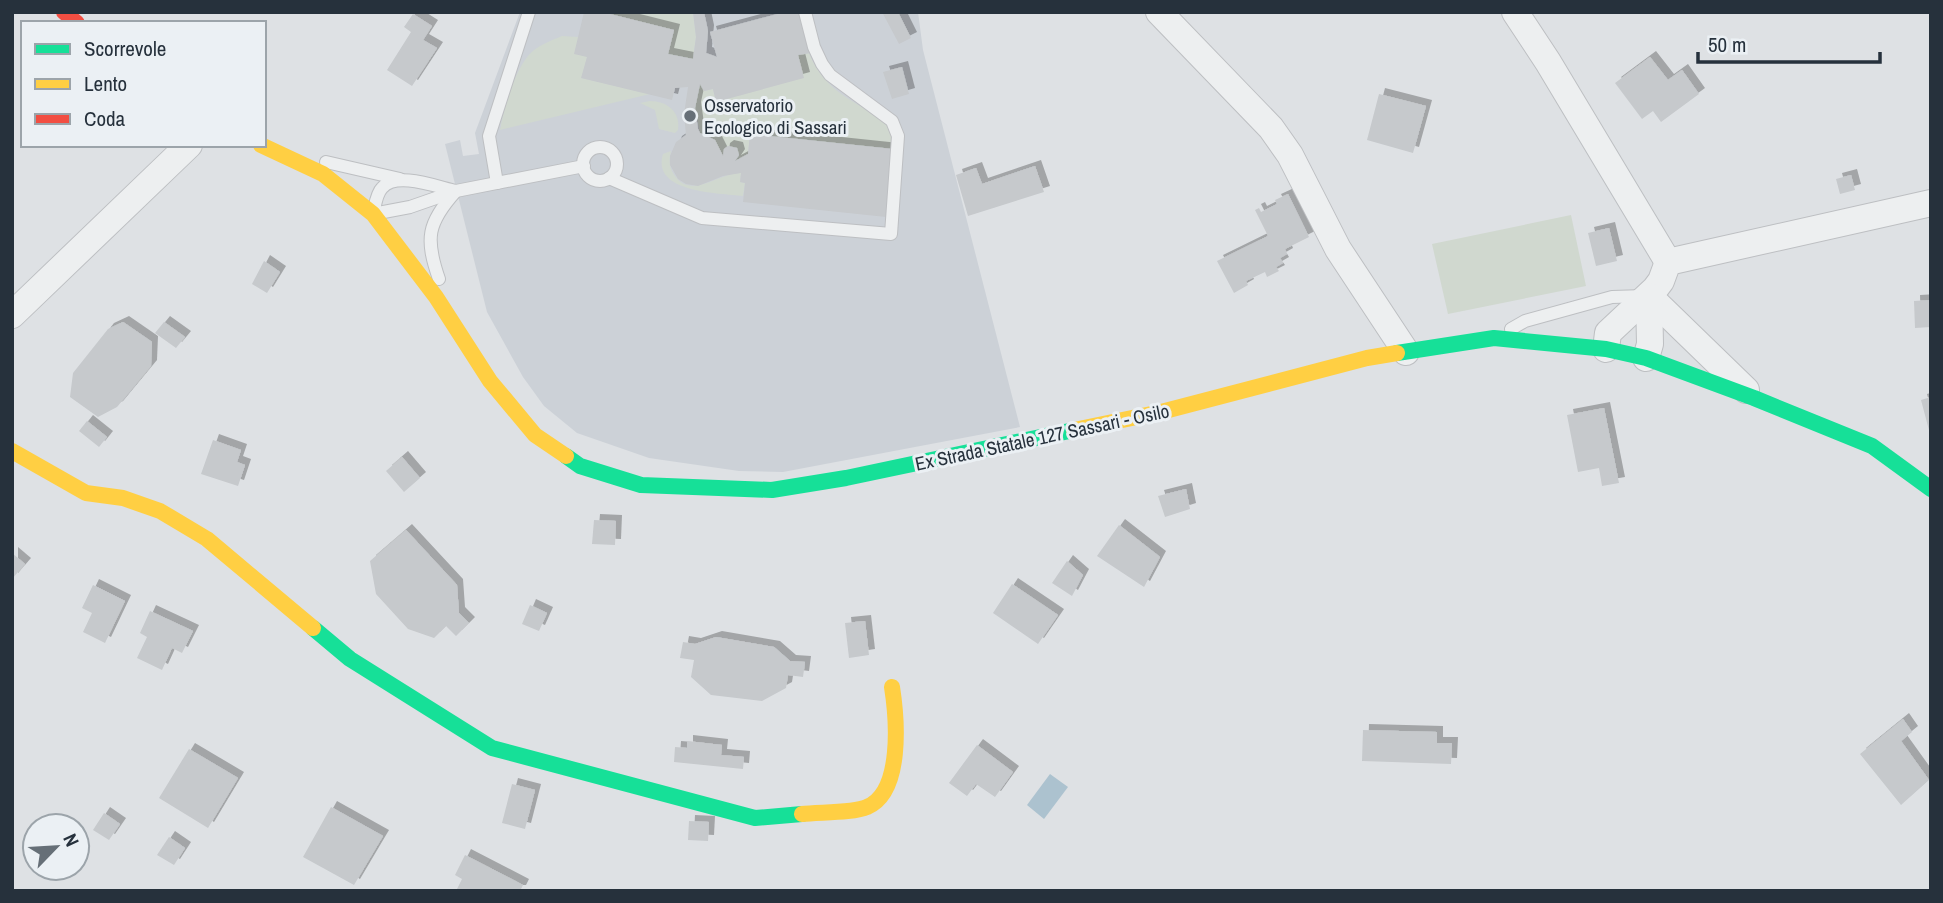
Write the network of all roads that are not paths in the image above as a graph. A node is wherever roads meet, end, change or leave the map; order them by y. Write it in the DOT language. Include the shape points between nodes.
graph roads {
  1 [pos="529,12"];
  2 [pos="805,12"];
  3 [pos="1159,12"];
  4 [pos="1515,12"];
  5 [pos="187,147"];
  6 [pos="267,148"];
  7 [pos="584,166"];
  8 [pos="609,178"];
  9 [pos="404,179"];
  10 [pos="497,183"];
  11 [pos="456,191"];
  12 [pos="1931,203"];
  13 [pos="373,214"];
  14 [pos="1668,262"];
  15 [pos="1649,296"];
  16 [pos="12,315"];
  17 [pos="460,337"];
  18 [pos="1494,338"];
  19 [pos="1606,349"];
  20 [pos="1406,352"];
  21 [pos="1646,358"];
  22 [pos="1754,398"];
  23 [pos="12,450"];
  24 [pos="1931,489"];
  25 [pos="892,687"];
  1 -- 10 [label="lane" via="489,136"];
  2 -- 8 [label="lane" via="814,47 830,75 892,121 898,136 891,234 702,218"];
  3 -- 20 [label="street" via="1271,128 1290,155 1338,249"];
  4 -- 14 [label="street"];
  5 -- 16 [label="street"];
  6 -- 9 [label="lane"];
  6 -- 13 [label="main road, Ex Strada Statale 127 Sassari - Osilo" via="323,174"];
  7 -- 8 [label="lane" via="591,178"];
  7 -- 8 [label="lane" via="588,152 607,148 617,161"];
  7 -- 10 [label="lane"];
  9 -- 11 [label="lane"];
  9 -- 13 [label="lane" via="382,188"];
  10 -- 11 [label="lane"];
  11 -- 13 [label="lane"];
  11 -- 17 [label="lane" via="435,217 429,236 436,271"];
  12 -- 14 [label="street"];
  13 -- 17 [label="main road, Ex Strada Statale 127 Sassari - Osilo" via="436,297"];
  14 -- 15 [label="street"];
  15 -- 18 [label="lane" via="1612,297 1525,321"];
  15 -- 19 [label="street" via="1608,333"];
  15 -- 21 [label="street"];
  15 -- 22 [label="street"];
  17 -- 20 [label="main road, Ex Strada Statale 127 Sassari - Osilo" via="535,435 580,466 640,485 772,490 1161,412"];
  18 -- 19 [label="main road, Ex Strada Statale 127 Sassari - Osilo"];
  18 -- 20 [label="main road, Ex Strada Statale 127 Sassari - Osilo"];
  19 -- 21 [label="main road, Ex Strada Statale 127 Sassari - Osilo"];
  21 -- 22 [label="main road, Ex Strada Statale 127 Sassari - Osilo"];
  22 -- 24 [label="main road, Ex Strada Statale 127 Sassari - Osilo" via="1872,446"];
  23 -- 25 [label="main road" via="86,493 123,498 160,511 195,532 350,659 492,748 755,818 866,808 882,798 892,778 896,711"];
}
